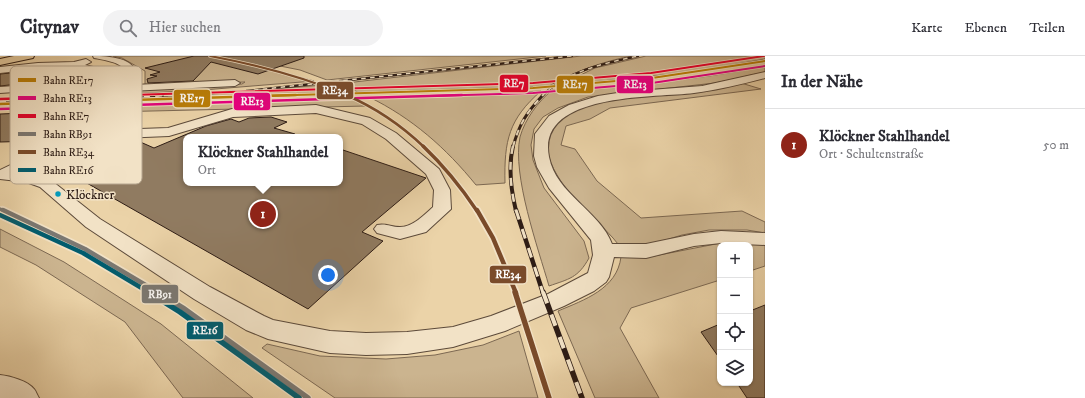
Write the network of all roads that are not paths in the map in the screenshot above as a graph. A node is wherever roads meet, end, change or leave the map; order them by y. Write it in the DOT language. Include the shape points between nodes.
graph roads {
  1 [pos="29,56"];
  2 [pos="48,56"];
  3 [pos="94,58"];
  4 [pos="0,62"];
  5 [pos="74,65"];
  6 [pos="0,66"];
  7 [pos="38,66"];
  8 [pos="78,66"];
  9 [pos="127,66"];
  10 [pos="10,69"];
  11 [pos="0,70"];
  12 [pos="765,76"];
  13 [pos="235,83"];
  14 [pos="10,89"];
  15 [pos="0,90"];
  16 [pos="142,90"];
  17 [pos="142,133"];
  18 [pos="46,184"];
  19 [pos="384,229"];
  20 [pos="765,239"];
  21 [pos="605,250"];
  22 [pos="0,388"];
  23 [pos="24,398"];
  1 -- 4 [label="main road"];
  2 -- 6 [label="street"];
  3 -- 5 [label="street"];
  3 -- 9 [label="street" via="118,61"];
  5 -- 7 [label="street"];
  5 -- 8 [label="street"];
  10 -- 11 [label="street"];
  12 -- 21 [label="street" via="705,88 598,100 573,107 552,119 546,126 541,140 541,157 544,165 564,197 598,234"];
  13 -- 16 [label="street"];
  14 -- 15 [label="street"];
  17 -- 19 [label="street" via="169,132 232,113 316,109 366,121 391,136 433,172 442,190 442,209 420,228 400,233"];
  18 -- 21 [label="street" via="93,223 202,293 255,323 268,329 330,342 400,344 474,332 556,300 586,285 598,277"];
  20 -- 21 [label="street" via="721,238 694,240 646,251"];
  22 -- 23 [label="street" via="8,389"];
}
